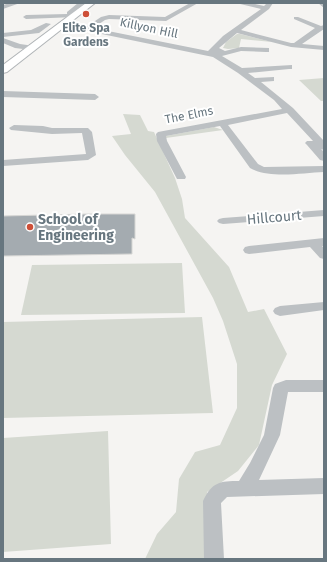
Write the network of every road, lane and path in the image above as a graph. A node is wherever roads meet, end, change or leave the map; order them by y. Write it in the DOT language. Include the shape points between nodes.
graph roads {
  1 [pos="17,3"];
  2 [pos="82,3"];
  3 [pos="91,3"];
  4 [pos="195,3"];
  5 [pos="238,3"];
  6 [pos="269,5"];
  7 [pos="3,7"];
  8 [pos="73,16"];
  9 [pos="26,17"];
  10 [pos="296,18"];
  11 [pos="48,24"];
  12 [pos="62,24"];
  13 [pos="323,27"];
  14 [pos="88,28"];
  15 [pos="236,31"];
  16 [pos="3,35"];
  17 [pos="3,40"];
  18 [pos="296,45"];
  19 [pos="31,48"];
  20 [pos="324,48"];
  21 [pos="266,50"];
  22 [pos="216,52"];
  23 [pos="289,67"];
  24 [pos="3,70"];
  25 [pos="241,71"];
  26 [pos="268,76"];
  27 [pos="254,80"];
  28 [pos="3,94"];
  29 [pos="95,97"];
  30 [pos="286,111"];
  31 [pos="222,122"];
  32 [pos="14,128"];
  33 [pos="323,145"];
  34 [pos="324,158"];
  35 [pos="3,163"];
  36 [pos="324,169"];
  37 [pos="181,177"];
  38 [pos="324,213"];
  39 [pos="223,221"];
  40 [pos="318,242"];
  41 [pos="249,250"];
  42 [pos="324,255"];
  43 [pos="324,306"];
  44 [pos="280,311"];
  45 [pos="324,386"];
  46 [pos="324,486"];
  47 [pos="244,488"];
  48 [pos="214,559"];
  1 -- 7 [label="street"];
  2 -- 8 [label="street" via="69,13"];
  3 -- 8 [label="main road"];
  4 -- 14 [label="street" via="166,19 109,17"];
  5 -- 6 [label="street"];
  6 -- 15 [label="street" via="255,19"];
  8 -- 9 [label="street"];
  8 -- 12 [label="main road"];
  10 -- 13 [label="street"];
  11 -- 16 [label="street" via="36,32"];
  12 -- 14 [label="street, Killyon Hill"];
  12 -- 19 [label="main road"];
  13 -- 18 [label="street"];
  14 -- 22 [label="street, Killyon Hill"];
  15 -- 18 [label="street"];
  15 -- 22 [label="street"];
  17 -- 19 [label="street"];
  18 -- 20 [label="street"];
  19 -- 24 [label="main road"];
  21 -- 22 [label="street"];
  22 -- 25 [label="street"];
  23 -- 26 [label="street"];
  25 -- 26 [label="street"];
  25 -- 27 [label="street"];
  26 -- 27 [label="street"];
  27 -- 30 [label="street" via="277,98"];
  28 -- 29 [label="street"];
  30 -- 31 [label="street, The Elms"];
  30 -- 33 [label="street"];
  30 -- 34 [label="street"];
  31 -- 36 [label="street, The Elms" via="254,166 260,170"];
  31 -- 37 [label="street, The Elms" via="161,134 162,141"];
  32 -- 35 [label="street" via="85,130 91,155"];
  38 -- 39 [label="street, Hillcourt"];
  40 -- 41 [label="street"];
  40 -- 42 [label="street"];
  43 -- 44 [label="street"];
  45 -- 47 [label="street" via="281,388 272,434 257,468"];
  46 -- 47 [label="street"];
  47 -- 48 [label="street" via="222,489 212,501"];
}
